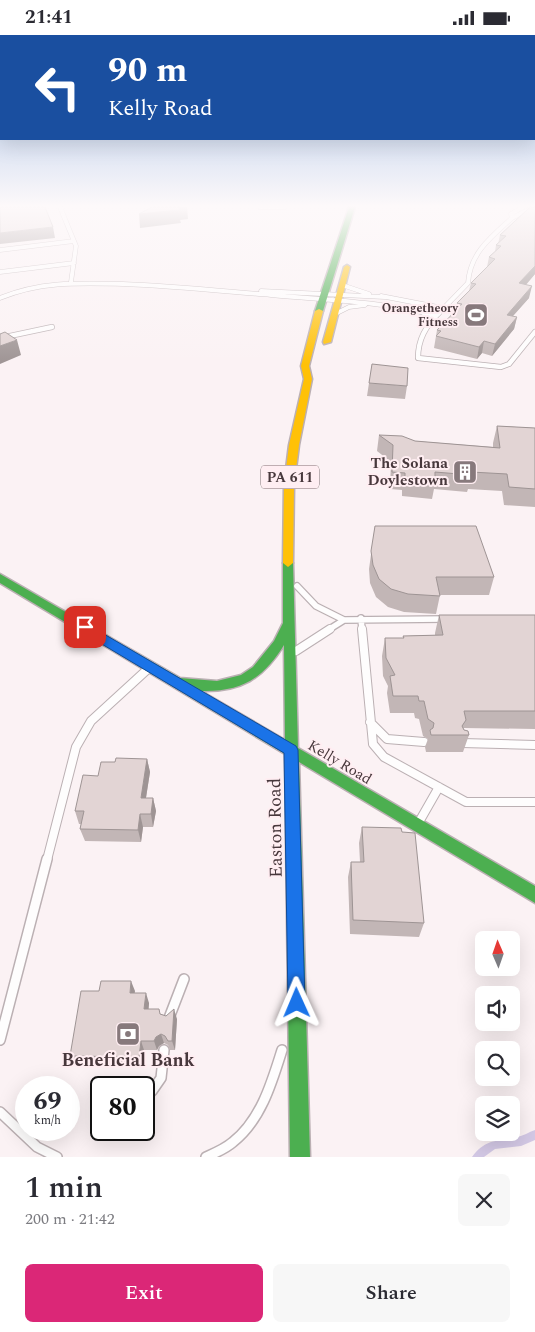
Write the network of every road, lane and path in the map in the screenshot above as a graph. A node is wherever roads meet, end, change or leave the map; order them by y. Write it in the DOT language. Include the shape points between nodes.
graph roads {
  1 [pos="74,259"];
  2 [pos="335,259"];
  3 [pos="350,259"];
  4 [pos="474,259"];
  5 [pos="74,263"];
  6 [pos="0,271"];
  7 [pos="71,282"];
  8 [pos="340,293"];
  9 [pos="323,296"];
  10 [pos="385,297"];
  11 [pos="0,299"];
  12 [pos="381,305"];
  13 [pos="444,308"];
  14 [pos="334,315"];
  15 [pos="436,316"];
  16 [pos="52,327"];
  17 [pos="535,332"];
  18 [pos="0,338"];
  19 [pos="325,350"];
  20 [pos="319,370"];
  21 [pos="308,379"];
  22 [pos="288,577"];
  23 [pos="0,578"];
  24 [pos="361,618"];
  25 [pos="344,619"];
  26 [pos="450,619"];
  27 [pos="289,621"];
  28 [pos="290,654"];
  29 [pos="151,666"];
  30 [pos="178,683"];
  31 [pos="370,722"];
  32 [pos="424,742"];
  33 [pos="462,743"];
  34 [pos="535,745"];
  35 [pos="291,750"];
  36 [pos="439,787"];
  37 [pos="535,802"];
  38 [pos="417,825"];
  39 [pos="535,895"];
  40 [pos="184,979"];
  41 [pos="297,1003"];
  42 [pos="168,1019"];
  43 [pos="0,1040"];
  44 [pos="164,1050"];
  45 [pos="155,1087"];
  46 [pos="0,1112"];
  47 [pos="57,1157"];
  48 [pos="206,1157"];
  49 [pos="300,1157"];
  1 -- 5 [label="lane"];
  2 -- 9 [label="main road, Easton Road / PA 611"];
  3 -- 8 [label="main road"];
  4 -- 13 [label="lane" via="469,268 468,283"];
  5 -- 6 [label="lane"];
  5 -- 7 [label="lane"];
  7 -- 9 [label="lane"];
  7 -- 11 [label="lane" via="32,288"];
  8 -- 9 [label="lane"];
  8 -- 10 [label="lane"];
  8 -- 10 [label="lane"];
  8 -- 12 [label="lane"];
  8 -- 14 [label="main road"];
  9 -- 21 [label="main road, Easton Road / PA 611" via="305,367"];
  10 -- 13 [label="lane"];
  12 -- 14 [label="lane" via="349,307"];
  12 -- 15 [label="lane"];
  13 -- 15 [label="lane"];
  14 -- 19 [label="main road"];
  15 -- 17 [label="lane" via="421,335 418,358 506,366"];
  16 -- 18 [label="lane"];
  20 -- 21 [label="main road"];
  21 -- 22 [label="main road, Easton Road / PA 611" via="289,485"];
  22 -- 25 [label="lane" via="316,606"];
  22 -- 27 [label="main road, Easton Road / PA 611"];
  23 -- 29 [label="main road, Kelly Road"];
  24 -- 25 [label="lane"];
  24 -- 26 [label="lane"];
  24 -- 31 [label="lane"];
  25 -- 28 [label="lane"];
  27 -- 28 [label="main road, Easton Road / PA 611"];
  27 -- 30 [label="main road" via="272,656 241,682 216,688"];
  28 -- 35 [label="main road, Easton Road / PA 611"];
  29 -- 30 [label="main road, Kelly Road"];
  29 -- 43 [label="lane" via="91,721 76,747"];
  30 -- 35 [label="main road, Kelly Road"];
  31 -- 32 [label="lane" via="387,739"];
  31 -- 36 [label="lane" via="373,744 384,757"];
  33 -- 34 [label="lane"];
  35 -- 38 [label="main road, Kelly Road"];
  35 -- 41 [label="main road, Easton Road / PA 611"];
  36 -- 37 [label="lane" via="466,802"];
  36 -- 38 [label="lane"];
  38 -- 39 [label="main road, Kelly Road"];
  40 -- 42 [label="lane"];
  41 -- 48 [label="lane" via="274,1074 256,1114 236,1141"];
  41 -- 49 [label="main road, Easton Road / PA 611"];
  44 -- 45 [label="lane" via="161,1078"];
  46 -- 47 [label="lane" via="37,1147"];
}
